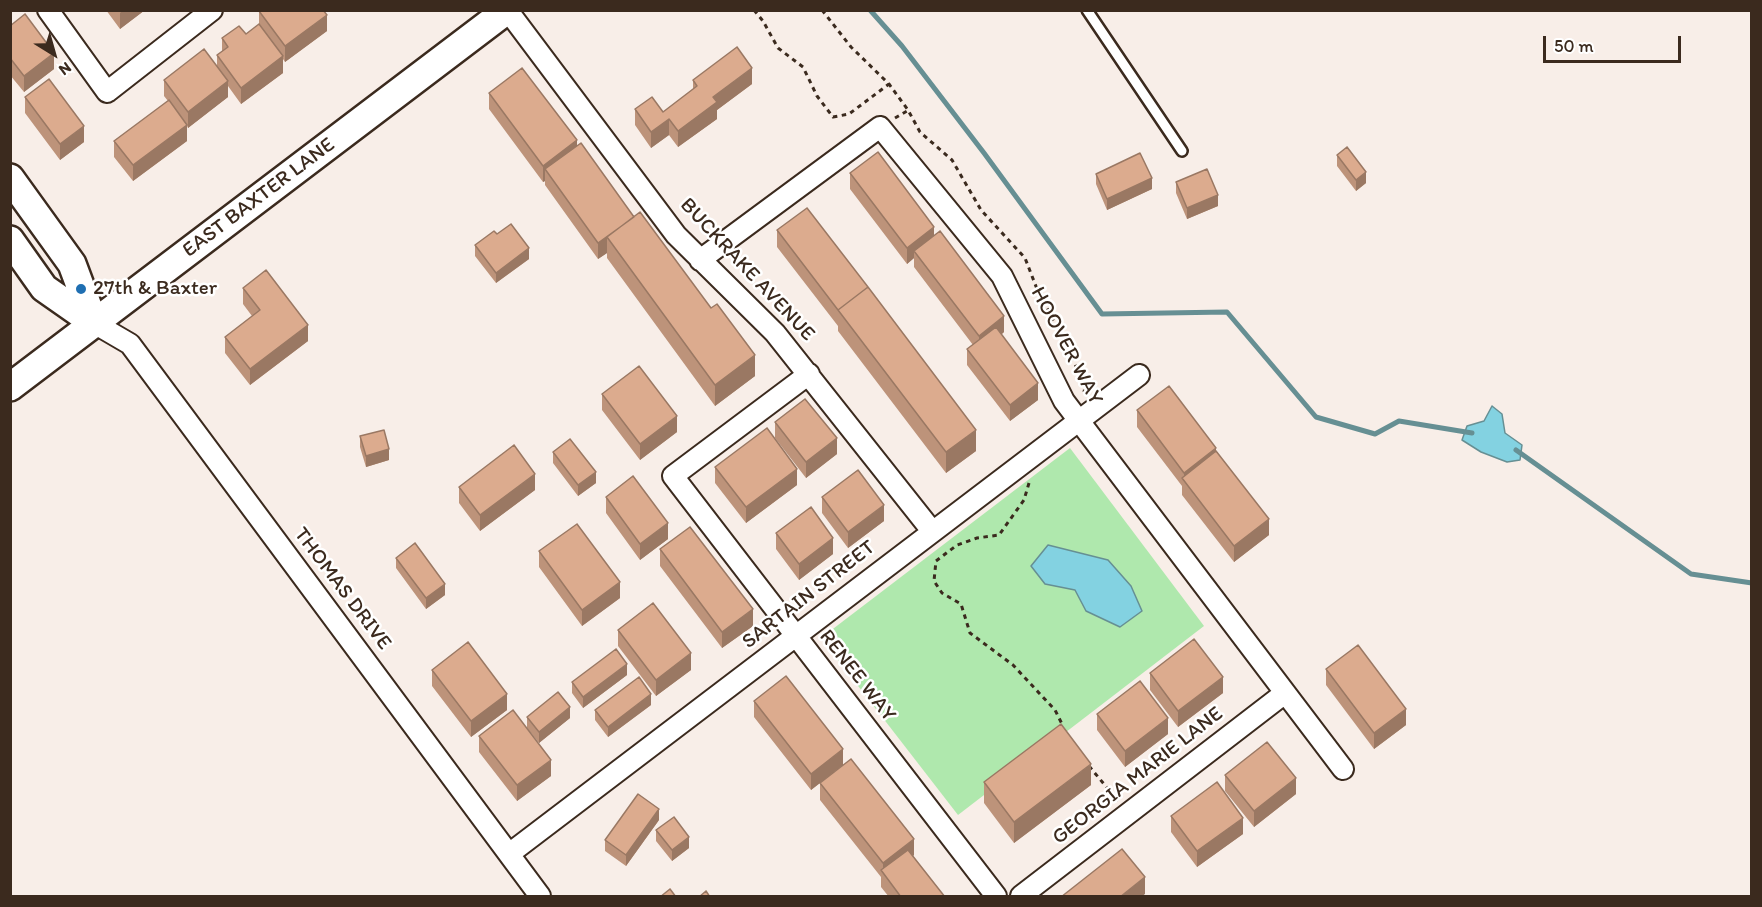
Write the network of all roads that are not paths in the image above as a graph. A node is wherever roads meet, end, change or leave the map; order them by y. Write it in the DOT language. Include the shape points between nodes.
graph roads {
  1 [pos="48,10"];
  2 [pos="212,10"];
  3 [pos="508,10"];
  4 [pos="1087,10"];
  5 [pos="1182,151"];
  6 [pos="10,178"];
  7 [pos="10,240"];
  8 [pos="700,260"];
  9 [pos="94,323"];
  10 [pos="809,374"];
  11 [pos="1139,375"];
  12 [pos="10,387"];
  13 [pos="1078,420"];
  14 [pos="932,531"];
  15 [pos="796,636"];
  16 [pos="1285,693"];
  17 [pos="1343,769"];
  18 [pos="509,854"];
  19 [pos="540,897"];
  20 [pos="996,897"];
  21 [pos="1021,897"];
  1 -- 2 [label="street" via="107,92"];
  3 -- 8 [label="street, BUCKRAKE AVENUE" via="676,235"];
  3 -- 9 [label="main road, EAST BAXTER LANE"];
  4 -- 5 [label="lane"];
  6 -- 9 [label="main road" via="72,264"];
  7 -- 9 [label="main road" via="44,288"];
  8 -- 10 [label="street, BUCKRAKE AVENUE" via="775,333"];
  8 -- 13 [label="street, HOOVER WAY" via="880,127 1002,276 1064,401"];
  9 -- 12 [label="main road, EAST BAXTER LANE"];
  9 -- 18 [label="street, THOMAS DRIVE" via="130,344"];
  10 -- 14 [label="street, BUCKRAKE AVENUE"];
  10 -- 15 [label="street, RENEE WAY" via="673,476"];
  11 -- 13 [label="street, SARTAIN STREET"];
  13 -- 14 [label="street, SARTAIN STREET"];
  13 -- 16 [label="street, HOOVER WAY"];
  14 -- 15 [label="street, SARTAIN STREET"];
  15 -- 18 [label="street, SARTAIN STREET"];
  15 -- 20 [label="street, RENEE WAY"];
  16 -- 17 [label="street, HOOVER WAY"];
  16 -- 21 [label="street, GEORGIA MARIE LANE"];
  18 -- 19 [label="street, THOMAS DRIVE"];
}
